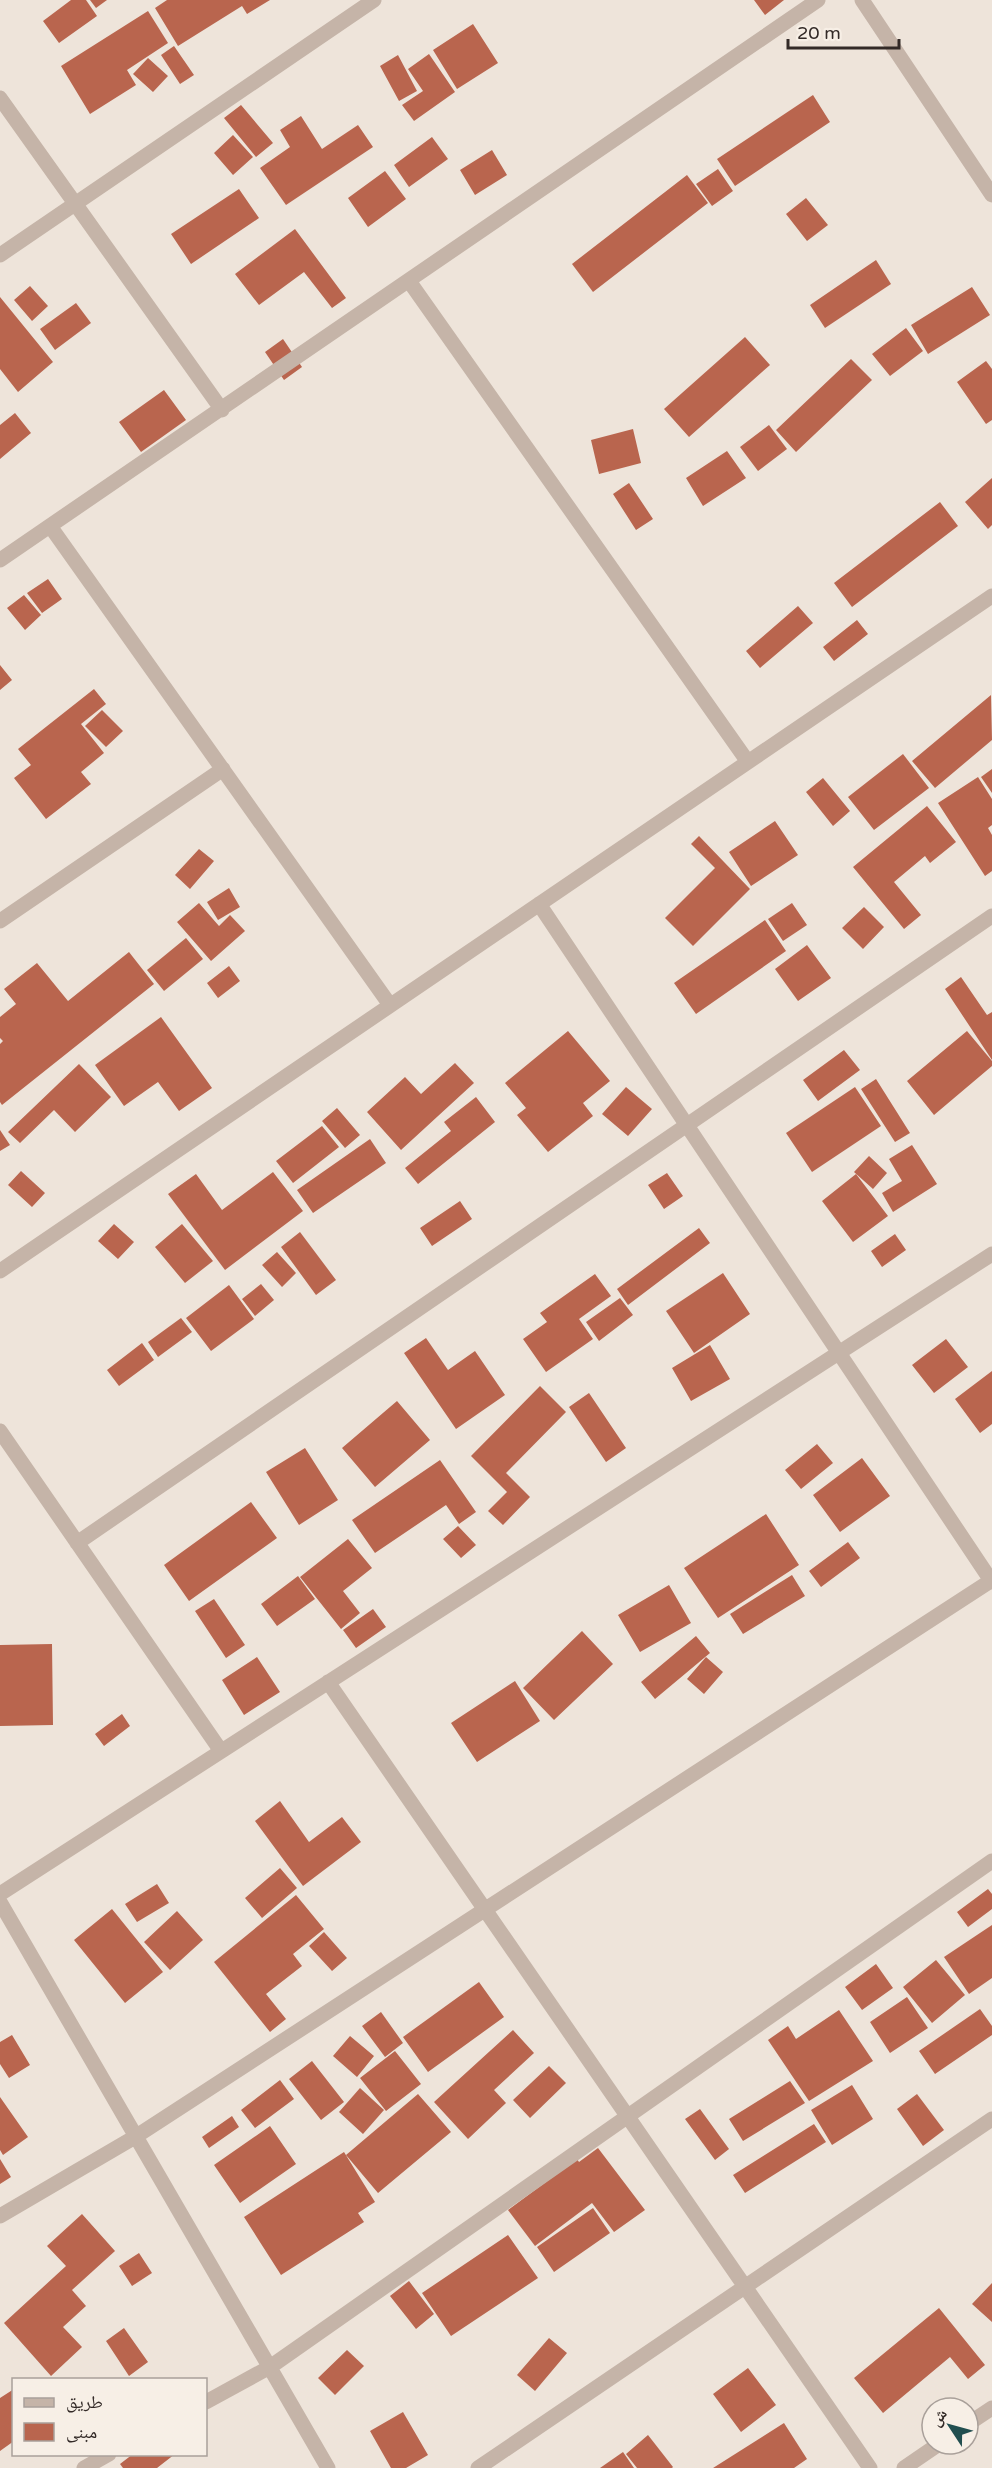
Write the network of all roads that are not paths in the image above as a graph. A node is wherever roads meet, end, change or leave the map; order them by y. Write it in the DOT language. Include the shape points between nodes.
graph roads {
  1 [pos="374,0"];
  2 [pos="818,0"];
  3 [pos="862,0"];
  4 [pos="0,98"];
  5 [pos="992,195"];
  6 [pos="75,204"];
  7 [pos="0,255"];
  8 [pos="409,281"];
  9 [pos="222,410"];
  10 [pos="50,526"];
  11 [pos="0,560"];
  12 [pos="992,596"];
  13 [pos="748,762"];
  14 [pos="223,769"];
  15 [pos="539,904"];
  16 [pos="992,916"];
  17 [pos="0,921"];
  18 [pos="390,1005"];
  19 [pos="687,1125"];
  20 [pos="992,1254"];
  21 [pos="0,1271"];
  22 [pos="839,1353"];
  23 [pos="0,1431"];
  24 [pos="77,1543"];
  25 [pos="992,1581"];
  26 [pos="328,1682"];
  27 [pos="221,1751"];
  28 [pos="992,1861"];
  29 [pos="0,1893"];
  30 [pos="0,1902"];
  31 [pos="485,1909"];
  32 [pos="627,2116"];
  33 [pos="992,2119"];
  34 [pos="135,2137"];
  35 [pos="0,2216"];
  36 [pos="745,2287"];
  37 [pos="270,2367"];
  38 [pos="207,2401"];
  39 [pos="105,2456"];
  40 [pos="922,2456"];
  41 [pos="84,2468"];
  42 [pos="328,2468"];
  43 [pos="478,2468"];
  44 [pos="870,2468"];
  45 [pos="904,2468"];
  1 -- 6 [label="street"];
  2 -- 8 [label="street"];
  3 -- 5 [label="street"];
  4 -- 6 [label="street"];
  6 -- 7 [label="street"];
  6 -- 9 [label="street"];
  8 -- 9 [label="street"];
  8 -- 13 [label="street"];
  9 -- 10 [label="street"];
  10 -- 11 [label="street"];
  10 -- 14 [label="street"];
  12 -- 13 [label="street"];
  13 -- 15 [label="street"];
  14 -- 17 [label="street"];
  14 -- 18 [label="street"];
  15 -- 18 [label="street"];
  15 -- 19 [label="street"];
  16 -- 19 [label="street"];
  18 -- 21 [label="street"];
  19 -- 22 [label="street"];
  19 -- 24 [label="street"];
  20 -- 22 [label="street"];
  22 -- 25 [label="street"];
  22 -- 26 [label="street"];
  23 -- 24 [label="street"];
  24 -- 27 [label="street"];
  25 -- 31 [label="street"];
  26 -- 27 [label="street"];
  26 -- 31 [label="street"];
  27 -- 29 [label="street"];
  28 -- 32 [label="street"];
  30 -- 34 [label="street"];
  31 -- 32 [label="street"];
  31 -- 34 [label="street"];
  32 -- 36 [label="street"];
  32 -- 37 [label="street"];
  33 -- 36 [label="street"];
  34 -- 35 [label="street"];
  34 -- 37 [label="street"];
  36 -- 43 [label="street"];
  36 -- 44 [label="street"];
  37 -- 38 [label="street"];
  37 -- 42 [label="street"];
  39 -- 41 [label="street"];
  40 -- 45 [label="street"];
}
